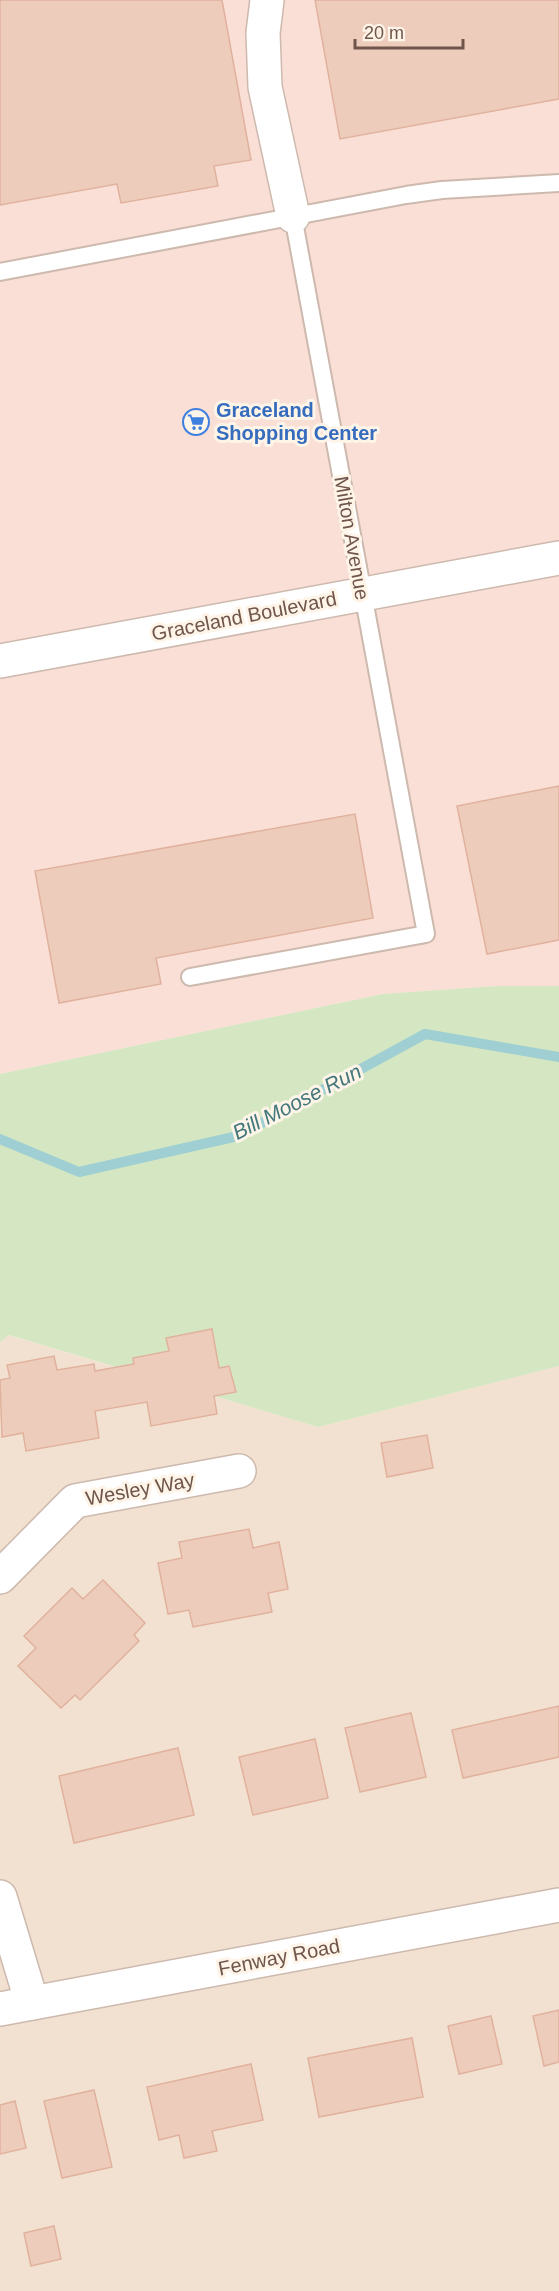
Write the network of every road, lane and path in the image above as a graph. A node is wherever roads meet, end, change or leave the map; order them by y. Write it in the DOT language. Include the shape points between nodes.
graph roads {
  1 [pos="267,0"];
  2 [pos="559,183"];
  3 [pos="293,216"];
  4 [pos="0,272"];
  5 [pos="559,558"];
  6 [pos="363,594"];
  7 [pos="0,661"];
  8 [pos="190,977"];
  9 [pos="239,1472"];
  10 [pos="0,1577"];
  11 [pos="0,1897"];
  12 [pos="559,1905"];
  13 [pos="32,2003"];
  14 [pos="0,2009"];
  1 -- 3 [label="street, Milton Avenue" via="263,33 265,87"];
  2 -- 3 [label="lane" via="442,190"];
  3 -- 4 [label="lane"];
  3 -- 6 [label="lane, Milton Avenue"];
  5 -- 6 [label="street, Graceland Boulevard"];
  6 -- 7 [label="street, Graceland Boulevard"];
  6 -- 8 [label="lane, Milton Avenue" via="426,934"];
  9 -- 10 [label="street, Wesley Way" via="75,1501"];
  11 -- 13 [label="street"];
  12 -- 13 [label="street, Fenway Road"];
  13 -- 14 [label="street, Fenway Road"];
}
